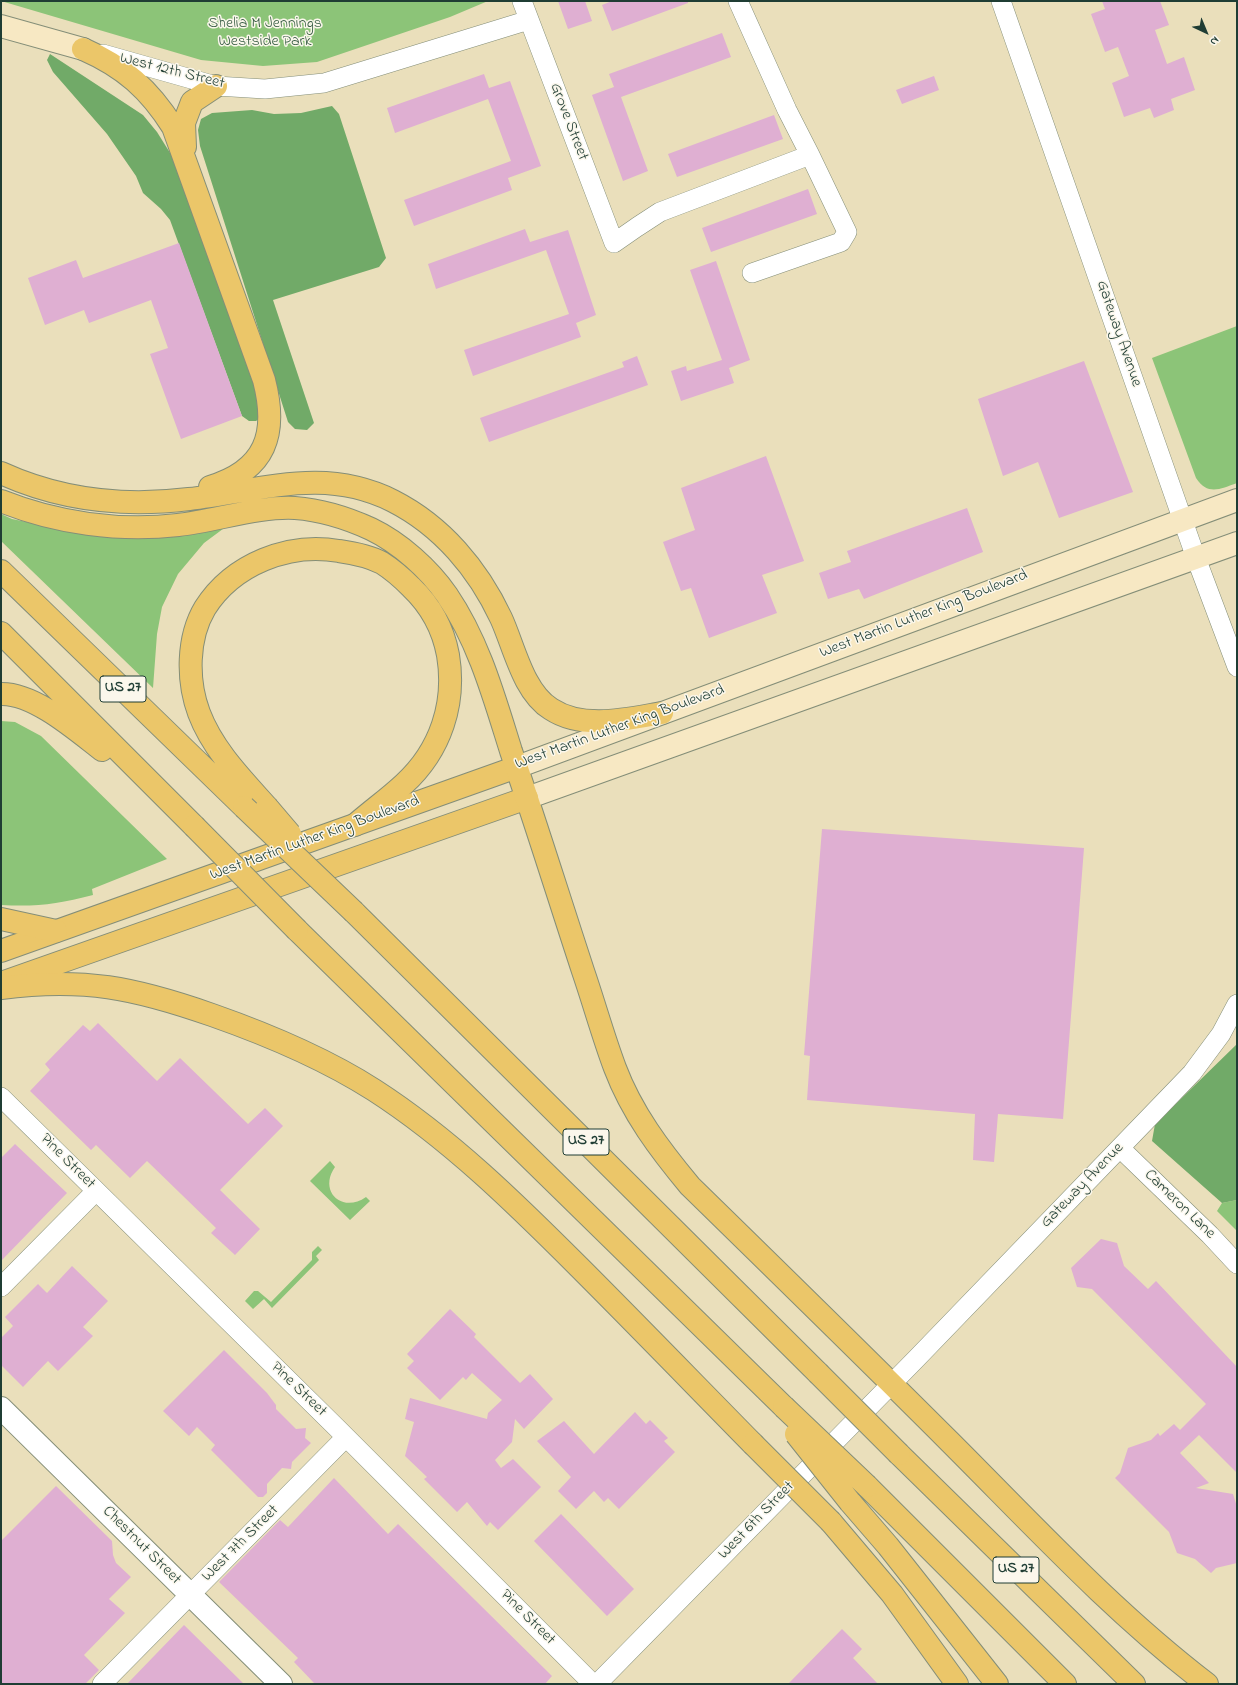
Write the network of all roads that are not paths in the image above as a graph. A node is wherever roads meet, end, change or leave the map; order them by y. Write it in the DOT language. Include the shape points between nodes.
graph roads {
  1 [pos="522,1"];
  2 [pos="738,1"];
  3 [pos="1001,1"];
  4 [pos="529,20"];
  5 [pos="1,26"];
  6 [pos="83,49"];
  7 [pos="216,86"];
  8 [pos="810,155"];
  9 [pos="186,158"];
  10 [pos="752,273"];
  11 [pos="1,473"];
  12 [pos="1237,500"];
  13 [pos="1,501"];
  14 [pos="117,501"];
  15 [pos="1183,519"];
  16 [pos="1237,543"];
  17 [pos="1196,558"];
  18 [pos="1,571"];
  19 [pos="1,633"];
  20 [pos="1237,667"];
  21 [pos="1,694"];
  22 [pos="662,713"];
  23 [pos="517,767"];
  24 [pos="526,798"];
  25 [pos="355,824"];
  26 [pos="194,826"];
  27 [pos="354,912"];
  28 [pos="1,918"];
  29 [pos="56,931"];
  30 [pos="1,951"];
  31 [pos="1,983"];
  32 [pos="1,988"];
  33 [pos="1237,1004"];
  34 [pos="1,1097"];
  35 [pos="1120,1148"];
  36 [pos="96,1191"];
  37 [pos="1237,1264"];
  38 [pos="1,1287"];
  39 [pos="917,1358"];
  40 [pos="892,1383"];
  41 [pos="1,1408"];
  42 [pos="781,1410"];
  43 [pos="346,1437"];
  44 [pos="190,1595"];
  45 [pos="102,1684"];
  46 [pos="281,1684"];
  47 [pos="593,1684"];
  48 [pos="597,1684"];
  49 [pos="957,1684"];
  50 [pos="997,1684"];
  51 [pos="1065,1684"];
  52 [pos="1134,1684"];
  53 [pos="1207,1684"];
  1 -- 4 [label="street, Grove Street"];
  2 -- 8 [label="street" via="786,110"];
  3 -- 15 [label="street, Gateway Avenue"];
  4 -- 7 [label="street, West 12th Street" via="324,83 265,89"];
  4 -- 8 [label="street, Grove Street" via="614,243 660,212"];
  5 -- 6 [label="main road, West 12th Street"];
  6 -- 7 [label="street, West 12th Street"];
  6 -- 9 [label="main road" via="117,66 144,88 173,127"];
  7 -- 9 [label="main road" via="192,102 184,123"];
  8 -- 10 [label="street" via="847,232 841,242"];
  9 -- 14 [label="main road" via="264,380 270,409 267,438 252,464 232,479 201,490"];
  11 -- 14 [label="main road" via="53,493"];
  12 -- 15 [label="main road, West Martin Luther King Boulevard"];
  13 -- 23 [label="main road" via="52,518 93,525 177,526 293,508 327,512 375,531 429,572 459,613 480,657"];
  14 -- 22 [label="main road" via="161,502 306,482 346,484 368,490 410,511 444,536 458,552 483,585 500,617 530,688 543,704 565,716 595,721"];
  15 -- 17 [label="street, Gateway Avenue"];
  15 -- 22 [label="main road, West Martin Luther King Boulevard"];
  16 -- 17 [label="main road, West Martin Luther King Boulevard"];
  17 -- 20 [label="street, Gateway Avenue"];
  17 -- 24 [label="main road, West Martin Luther King Boulevard"];
  18 -- 27 [label="main road, US 27, bridge"];
  19 -- 26 [label="main road, US 27"];
  21 -- 26 [label="main road" via="18,697 56,716 118,762"];
  22 -- 23 [label="main road, West Martin Luther King Boulevard"];
  23 -- 24 [label="main road"];
  23 -- 25 [label="main road, West Martin Luther King Boulevard"];
  24 -- 31 [label="main road, West Martin Luther King Boulevard"];
  24 -- 40 [label="main road" via="615,1068 642,1123 690,1186"];
  25 -- 27 [label="main road, bridge" via="405,783 431,752 447,716 451,676 445,637 433,613 417,592 381,563 358,554 310,548 288,550 261,560 236,576 216,594 205,609 197,627 190,656 192,686 199,713 212,740"];
  25 -- 29 [label="main road, West Martin Luther King Boulevard"];
  26 -- 42 [label="main road, US 27, bridge" via="752,1375"];
  27 -- 52 [label="main road, US 27, bridge"];
  28 -- 29 [label="main road"];
  29 -- 30 [label="main road, West Martin Luther King Boulevard"];
  32 -- 49 [label="main road, bridge" via="32,984 82,984 123,988 165,998 301,1050 373,1090 413,1116 496,1187 555,1243 831,1522 892,1594"];
  33 -- 35 [label="street, Gateway Avenue" via="1221,1034 1192,1073"];
  34 -- 36 [label="street, Pine Street"];
  35 -- 37 [label="street, Cameron Lane"];
  35 -- 39 [label="street, Gateway Avenue"];
  36 -- 38 [label="street"];
  36 -- 43 [label="street, Pine Street"];
  39 -- 40 [label="street, West 6th Street"];
  40 -- 48 [label="street, West 6th Street"];
  40 -- 53 [label="main road" via="1132,1623"];
  41 -- 44 [label="street, Chestnut Street"];
  42 -- 50 [label="main road, bridge" via="850,1502"];
  42 -- 51 [label="main road, US 27, bridge" via="867,1486"];
  43 -- 44 [label="street, West 7th Street"];
  43 -- 47 [label="street, Pine Street"];
  44 -- 45 [label="street, West 7th Street"];
  44 -- 46 [label="street, Chestnut Street"];
}
